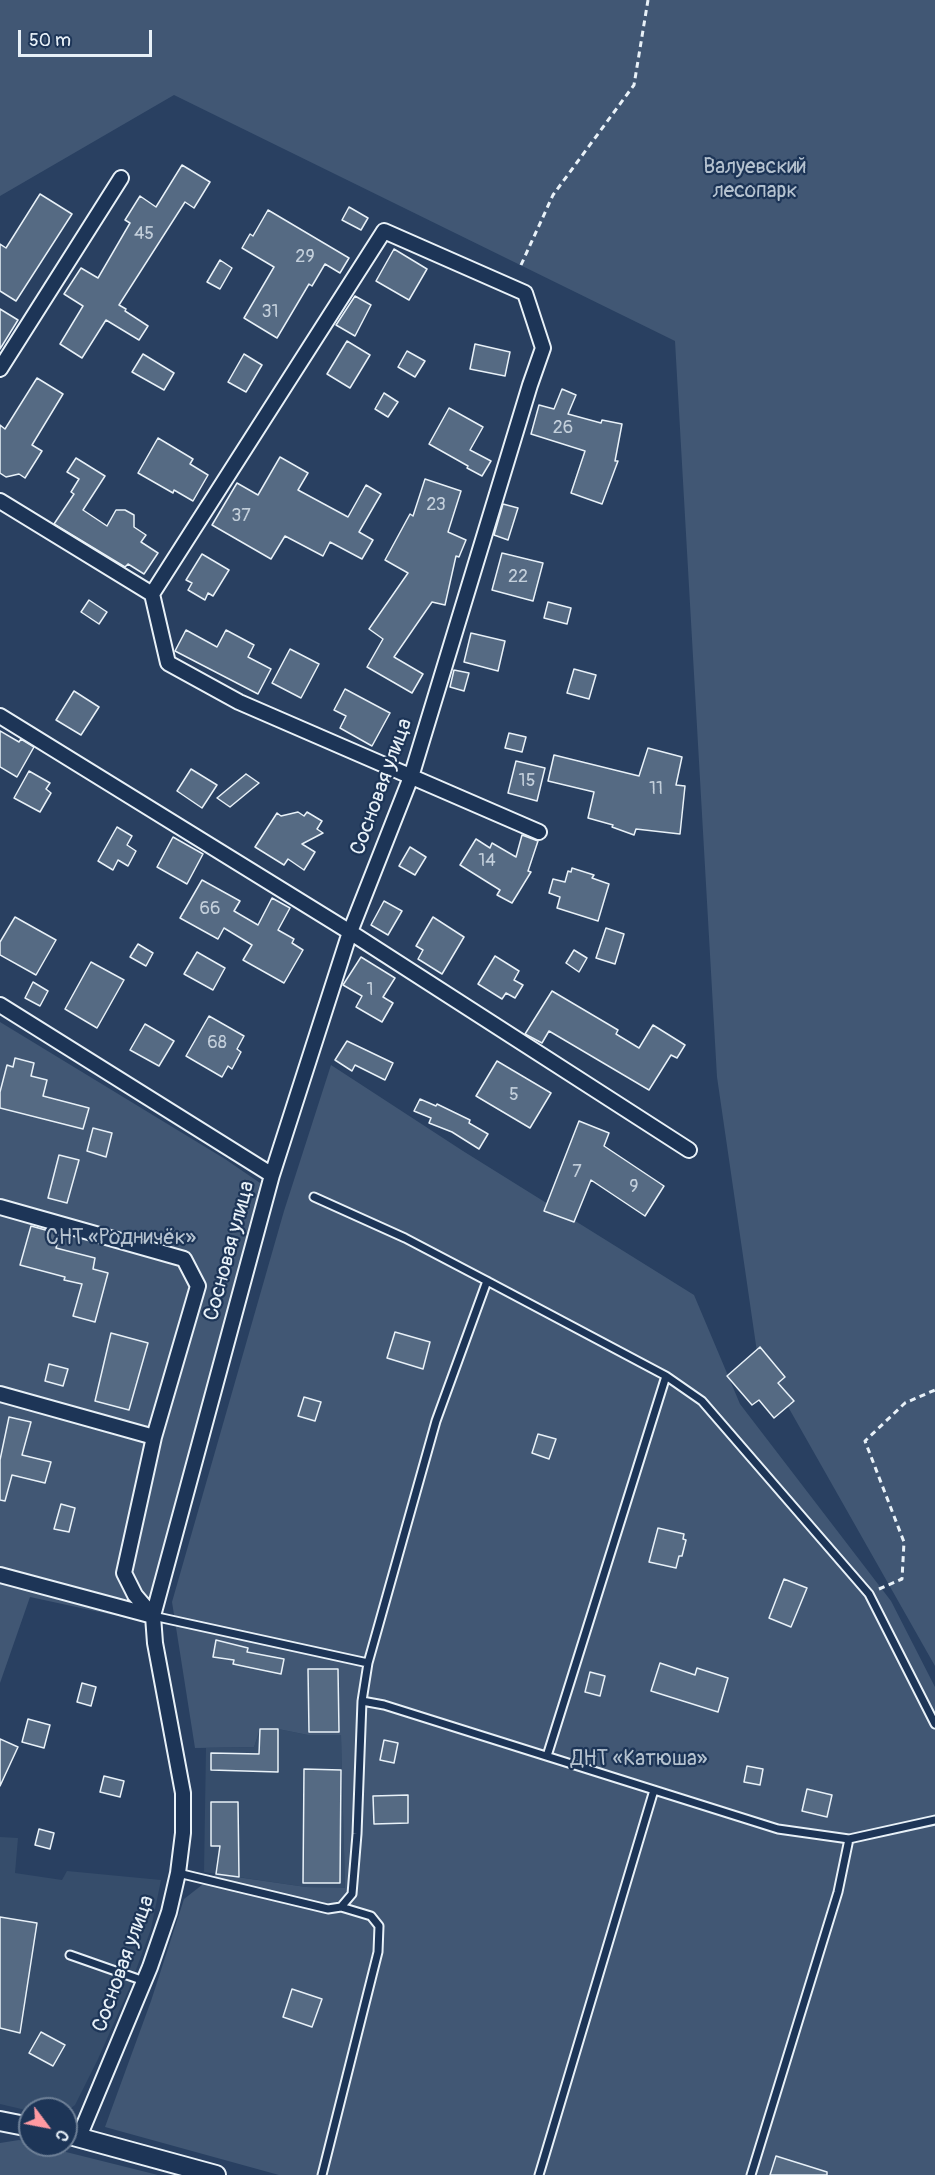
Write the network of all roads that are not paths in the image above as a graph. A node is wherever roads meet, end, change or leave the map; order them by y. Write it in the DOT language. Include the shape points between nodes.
graph roads {
  1 [pos="121,178"];
  2 [pos="0,369"];
  3 [pos="0,501"];
  4 [pos="152,594"];
  5 [pos="0,716"];
  6 [pos="411,777"];
  7 [pos="539,832"];
  8 [pos="350,932"];
  9 [pos="0,1005"];
  10 [pos="689,1150"];
  11 [pos="272,1175"];
  12 [pos="314,1197"];
  13 [pos="0,1207"];
  14 [pos="487,1281"];
  15 [pos="666,1376"];
  16 [pos="0,1395"];
  17 [pos="154,1437"];
  18 [pos="0,1575"];
  19 [pos="153,1616"];
  20 [pos="368,1663"];
  21 [pos="362,1701"];
  22 [pos="935,1724"];
  23 [pos="547,1756"];
  24 [pos="654,1790"];
  25 [pos="935,1820"];
  26 [pos="849,1839"];
  27 [pos="178,1873"];
  28 [pos="341,1907"];
  29 [pos="70,1955"];
  30 [pos="144,1981"];
  31 [pos="0,2121"];
  32 [pos="18,2125"];
  33 [pos="78,2125"];
  34 [pos="78,2137"];
  35 [pos="216,2175"];
  36 [pos="322,2175"];
  37 [pos="539,2175"];
  38 [pos="751,2175"];
  1 -- 2 [label="street"];
  3 -- 4 [label="street"];
  4 -- 6 [label="street" via="168,663 239,702"];
  4 -- 6 [label="street, Сосновая улица" via="384,231 525,293 543,348"];
  5 -- 8 [label="street"];
  6 -- 7 [label="street"];
  6 -- 8 [label="street, Сосновая улица"];
  8 -- 10 [label="street"];
  8 -- 11 [label="street, Сосновая улица"];
  9 -- 11 [label="street"];
  11 -- 19 [label="street, Сосновая улица"];
  12 -- 14 [label="lane"];
  13 -- 17 [label="street" via="184,1259 198,1286"];
  14 -- 15 [label="lane"];
  14 -- 20 [label="lane" via="436,1421"];
  15 -- 22 [label="lane" via="702,1401 869,1594"];
  15 -- 23 [label="lane"];
  16 -- 17 [label="street"];
  17 -- 19 [label="street" via="124,1573 135,1595"];
  18 -- 19 [label="street"];
  19 -- 20 [label="lane"];
  19 -- 27 [label="street, Сосновая улица" via="154,1643 183,1793"];
  20 -- 21 [label="lane"];
  21 -- 23 [label="lane"];
  21 -- 28 [label="lane" via="352,1894"];
  23 -- 24 [label="lane"];
  24 -- 26 [label="lane" via="778,1829"];
  24 -- 37 [label="lane"];
  25 -- 26 [label="lane"];
  26 -- 38 [label="lane" via="838,1892"];
  27 -- 28 [label="lane" via="328,1909"];
  27 -- 30 [label="street, Сосновая улица"];
  28 -- 36 [label="lane" via="371,1916 379,1926 378,1952"];
  29 -- 30 [label="lane"];
  30 -- 33 [label="street, Сосновая улица"];
  31 -- 32 [label="street"];
  34 -- 35 [label="street"];
}
